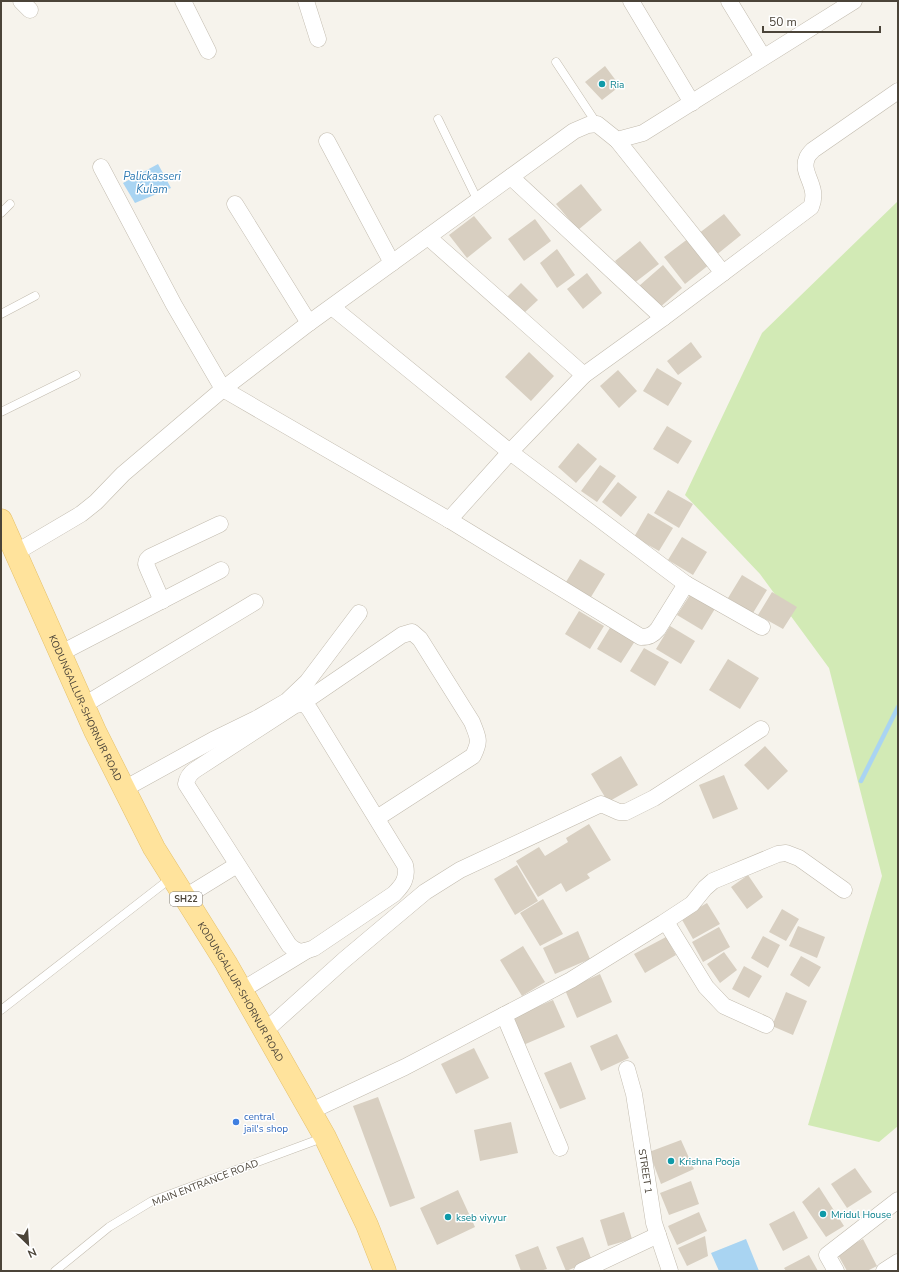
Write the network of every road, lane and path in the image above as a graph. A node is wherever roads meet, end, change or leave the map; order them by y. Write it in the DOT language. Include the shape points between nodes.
graph roads {
  1 [pos="183,1"];
  2 [pos="306,1"];
  3 [pos="631,1"];
  4 [pos="729,1"];
  5 [pos="854,1"];
  6 [pos="318,39"];
  7 [pos="208,51"];
  8 [pos="764,57"];
  9 [pos="556,62"];
  10 [pos="898,91"];
  11 [pos="692,103"];
  12 [pos="438,119"];
  13 [pos="597,124"];
  14 [pos="617,140"];
  15 [pos="327,141"];
  16 [pos="102,167"];
  17 [pos="511,177"];
  18 [pos="478,201"];
  19 [pos="10,204"];
  20 [pos="235,204"];
  21 [pos="1,213"];
  22 [pos="428,237"];
  23 [pos="392,263"];
  24 [pos="723,273"];
  25 [pos="35,296"];
  26 [pos="332,307"];
  27 [pos="1,314"];
  28 [pos="663,318"];
  29 [pos="309,323"];
  30 [pos="76,375"];
  31 [pos="584,375"];
  32 [pos="223,389"];
  33 [pos="1,412"];
  34 [pos="510,452"];
  35 [pos="1,520"];
  36 [pos="449,520"];
  37 [pos="220,524"];
  38 [pos="15,553"];
  39 [pos="221,570"];
  40 [pos="686,584"];
  41 [pos="162,601"];
  42 [pos="255,602"];
  43 [pos="358,613"];
  44 [pos="762,627"];
  45 [pos="61,654"];
  46 [pos="301,704"];
  47 [pos="84,706"];
  48 [pos="761,729"];
  49 [pos="124,789"];
  50 [pos="377,818"];
  51 [pos="237,865"];
  52 [pos="172,877"];
  53 [pos="844,890"];
  54 [pos="185,897"];
  55 [pos="666,922"];
  56 [pos="306,951"];
  57 [pos="242,990"];
  58 [pos="1,1010"];
  59 [pos="504,1015"];
  60 [pos="766,1025"];
  61 [pos="265,1031"];
  62 [pos="627,1069"];
  63 [pos="311,1111"];
  64 [pos="326,1137"];
  65 [pos="560,1148"];
  66 [pos="898,1200"];
  67 [pos="658,1235"];
  68 [pos="55,1271"];
  69 [pos="385,1271"];
  70 [pos="582,1271"];
  71 [pos="670,1271"];
  72 [pos="836,1271"];
  1 -- 7 [label="street"];
  2 -- 6 [label="street"];
  3 -- 11 [label="street"];
  4 -- 8 [label="street"];
  5 -- 8 [label="street"];
  8 -- 11 [label="street"];
  9 -- 13 [label="lane"];
  10 -- 24 [label="street" via="813,150 807,158 805,168 814,192 811,207"];
  11 -- 14 [label="street" via="643,133"];
  12 -- 18 [label="lane"];
  13 -- 14 [label="street"];
  13 -- 17 [label="street" via="574,131"];
  14 -- 24 [label="street"];
  15 -- 23 [label="street"];
  16 -- 32 [label="street" via="174,305"];
  17 -- 18 [label="street"];
  17 -- 28 [label="street"];
  18 -- 22 [label="street"];
  19 -- 21 [label="lane"];
  20 -- 29 [label="street"];
  22 -- 23 [label="street"];
  22 -- 31 [label="street"];
  23 -- 26 [label="street"];
  24 -- 28 [label="street"];
  25 -- 27 [label="lane"];
  26 -- 29 [label="street"];
  26 -- 34 [label="street"];
  28 -- 31 [label="street"];
  29 -- 32 [label="street"];
  30 -- 33 [label="lane"];
  31 -- 34 [label="street"];
  32 -- 36 [label="street"];
  32 -- 38 [label="street" via="123,474 81,514"];
  34 -- 36 [label="street"];
  34 -- 40 [label="street"];
  35 -- 38 [label="main road, KODUNGALLUR-SHORNUR ROAD / SH22"];
  36 -- 40 [label="street" via="641,637 647,637 658,629"];
  37 -- 41 [label="street" via="147,560 146,564"];
  38 -- 45 [label="main road, KODUNGALLUR-SHORNUR ROAD / SH22"];
  39 -- 41 [label="street"];
  40 -- 44 [label="street"];
  41 -- 45 [label="street"];
  42 -- 47 [label="street"];
  43 -- 49 [label="street" via="307,682 287,701"];
  45 -- 47 [label="main road, KODUNGALLUR-SHORNUR ROAD / SH22"];
  46 -- 50 [label="street" via="310,710"];
  46 -- 50 [label="street" via="402,635 412,632 420,639 472,722 479,745 473,756"];
  46 -- 51 [label="street" via="295,705 195,770 186,780 187,788"];
  47 -- 49 [label="main road, KODUNGALLUR-SHORNUR ROAD / SH22"];
  48 -- 61 [label="street" via="654,798 626,812 619,812 601,804 460,870 425,892"];
  49 -- 52 [label="main road, KODUNGALLUR-SHORNUR ROAD / SH22"];
  50 -- 56 [label="street" via="405,865 407,872 401,887"];
  51 -- 54 [label="street"];
  51 -- 56 [label="street" via="289,945 299,952"];
  52 -- 54 [label="main road, KODUNGALLUR-SHORNUR ROAD / SH22"];
  52 -- 58 [label="lane"];
  53 -- 55 [label="street" via="799,858 786,853 778,854 713,882 692,904"];
  54 -- 57 [label="main road, KODUNGALLUR-SHORNUR ROAD / SH22"];
  55 -- 59 [label="street" via="571,980"];
  55 -- 60 [label="street" via="706,987 724,1006"];
  56 -- 57 [label="street"];
  57 -- 61 [label="main road, KODUNGALLUR-SHORNUR ROAD / SH22"];
  59 -- 63 [label="street" via="405,1067"];
  59 -- 65 [label="street"];
  61 -- 63 [label="main road, KODUNGALLUR-SHORNUR ROAD / SH22"];
  62 -- 67 [label="street, STREET 1" via="634,1094"];
  63 -- 64 [label="main road, KODUNGALLUR-SHORNUR ROAD / SH22"];
  64 -- 68 [label="lane, MAIN ENTRANCE ROAD" via="152,1201 109,1227"];
  64 -- 69 [label="main road, KODUNGALLUR-SHORNUR ROAD / SH22" via="367,1225"];
  66 -- 72 [label="street" via="827,1255"];
  67 -- 70 [label="street"];
  67 -- 71 [label="street, STREET 1"];
}
